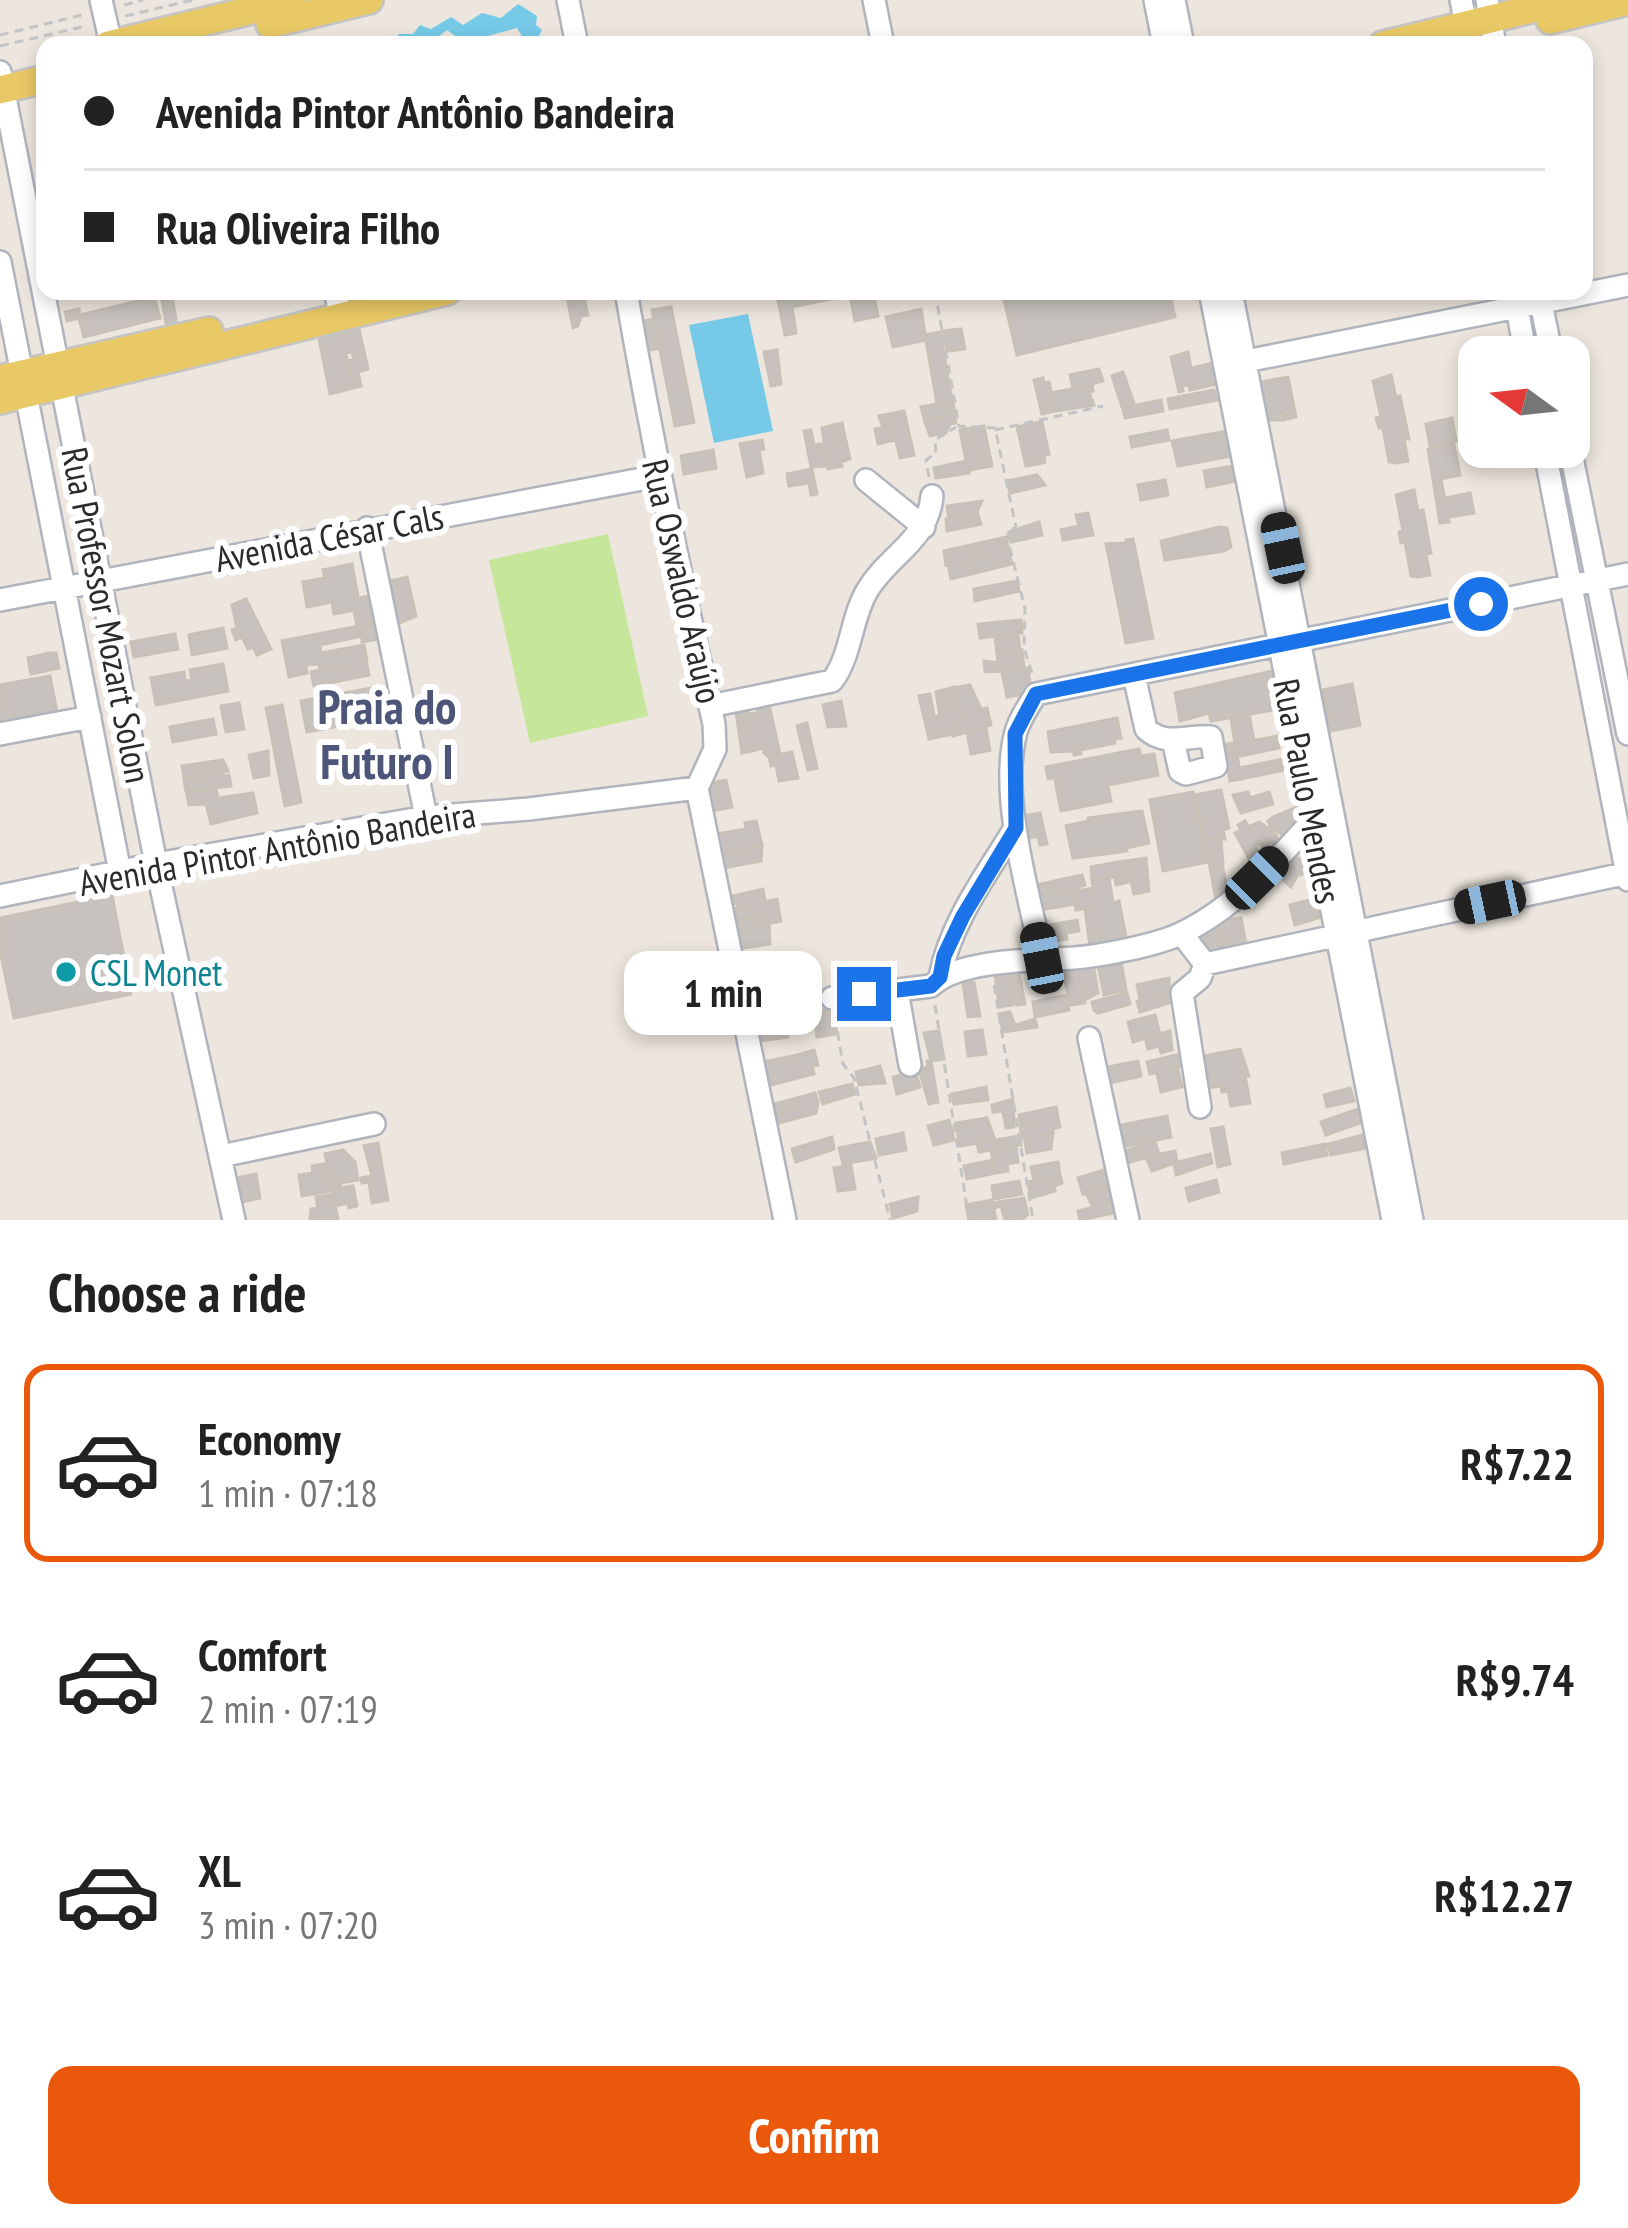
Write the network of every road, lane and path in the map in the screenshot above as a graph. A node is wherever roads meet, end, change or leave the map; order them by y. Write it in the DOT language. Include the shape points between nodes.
graph roads {
  1 [pos="143,0"];
  2 [pos="369,0"];
  3 [pos="568,0"];
  4 [pos="874,0"];
  5 [pos="1155,0"];
  6 [pos="1174,0"];
  7 [pos="1570,0"];
  8 [pos="1628,1"];
  9 [pos="102,5"];
  10 [pos="281,18"];
  11 [pos="1475,28"];
  12 [pos="0,35"];
  13 [pos="108,36"];
  14 [pos="167,36"];
  15 [pos="216,36"];
  16 [pos="574,36"];
  17 [pos="881,36"];
  18 [pos="1162,36"];
  19 [pos="1181,36"];
  20 [pos="1432,36"];
  21 [pos="36,64"];
  22 [pos="36,79"];
  23 [pos="1,80"];
  24 [pos="0,262"];
  25 [pos="36,262"];
  26 [pos="1628,285"];
  27 [pos="1593,290"];
  28 [pos="43,300"];
  29 [pos="628,300"];
  30 [pos="937,300"];
  31 [pos="1213,300"];
  32 [pos="1232,300"];
  33 [pos="1515,300"];
  34 [pos="1541,300"];
  35 [pos="338,303"];
  36 [pos="1522,336"];
  37 [pos="1548,336"];
  38 [pos="1234,363"];
  39 [pos="58,376"];
  40 [pos="12,386"];
  41 [pos="1103,406"];
  42 [pos="959,426"];
  43 [pos="995,430"];
  44 [pos="1548,468"];
  45 [pos="1574,468"];
  46 [pos="658,476"];
  47 [pos="866,480"];
  48 [pos="932,496"];
  49 [pos="924,526"];
  50 [pos="367,528"];
  51 [pos="1628,574"];
  52 [pos="1597,580"];
  53 [pos="100,581"];
  54 [pos="1571,586"];
  55 [pos="64,587"];
  56 [pos="0,600"];
  57 [pos="1302,641"];
  58 [pos="1279,646"];
  59 [pos="118,673"];
  60 [pos="1134,675"];
  61 [pos="83,683"];
  62 [pos="1036,694"];
  63 [pos="710,706"];
  64 [pos="90,717"];
  65 [pos="0,734"];
  66 [pos="1628,734"];
  67 [pos="131,736"];
  68 [pos="1174,740"];
  69 [pos="1309,742"];
  70 [pos="95,745"];
  71 [pos="698,788"];
  72 [pos="426,817"];
  73 [pos="1314,819"];
  74 [pos="1016,828"];
  75 [pos="156,864"];
  76 [pos="120,872"];
  77 [pos="1628,875"];
  78 [pos="1335,877"];
  79 [pos="0,896"];
  80 [pos="1346,933"];
  81 [pos="1182,934"];
  82 [pos="1042,958"];
  83 [pos="1205,964"];
  84 [pos="991,965"];
  85 [pos="936,981"];
  86 [pos="897,991"];
  87 [pos="832,998"];
  88 [pos="1089,1038"];
  89 [pos="910,1065"];
  90 [pos="1373,1077"];
  91 [pos="1200,1107"];
  92 [pos="374,1124"];
  93 [pos="221,1156"];
  94 [pos="234,1220"];
  95 [pos="785,1220"];
  96 [pos="890,1220"];
  97 [pos="969,1220"];
  98 [pos="1033,1220"];
  99 [pos="1128,1220"];
  100 [pos="1393,1220"];
  101 [pos="1412,1220"];
  1 -- 9 [label="path"];
  2 -- 10 [label="main road"];
  3 -- 16 [label="street"];
  4 -- 17 [label="street"];
  5 -- 18 [label="street"];
  6 -- 19 [label="street"];
  7 -- 11 [label="main road"];
  8 -- 11 [label="main road"];
  9 -- 12 [label="path"];
  9 -- 13 [label="street"];
  10 -- 14 [label="main road"];
  10 -- 15 [label="main road"];
  11 -- 20 [label="main road"];
  21 -- 23 [label="main road"];
  22 -- 23 [label="main road"];
  23 -- 25 [label="street, Rua Professor Mozart Solon"];
  24 -- 40 [label="street, Rua Professor Mozart Solon"];
  26 -- 27 [label="street"];
  28 -- 39 [label="street, Rua Professor Mozart Solon"];
  29 -- 46 [label="street, Rua Oswaldo Araújo"];
  30 -- 42 [label="path"];
  31 -- 38 [label="street, Rua Paulo Mendes"];
  32 -- 38 [label="street, Rua Paulo Mendes"];
  33 -- 36 [label="street"];
  33 -- 38 [label="street"];
  34 -- 37 [label="street"];
  35 -- 39 [label="main road"];
  38 -- 57 [label="street, Rua Paulo Mendes"];
  38 -- 58 [label="street, Rua Paulo Mendes"];
  39 -- 40 [label="main road"];
  39 -- 53 [label="street, Rua Professor Mozart Solon"];
  40 -- 55 [label="street, Rua Professor Mozart Solon"];
  41 -- 43 [label="path"];
  42 -- 43 [label="path"];
  42 -- 48 [label="path" via="935,440 928,455"];
  43 -- 62 [label="path"];
  44 -- 54 [label="street"];
  45 -- 52 [label="street"];
  46 -- 50 [label="street, Avenida César Cals"];
  46 -- 63 [label="street, Rua Oswaldo Araújo"];
  47 -- 49 [label="street"];
  48 -- 49 [label="street"];
  49 -- 63 [label="street" via="867,590 832,681"];
  50 -- 53 [label="street, Avenida César Cals"];
  50 -- 72 [label="street"];
  51 -- 52 [label="street"];
  52 -- 54 [label="street"];
  52 -- 66 [label="street"];
  53 -- 55 [label="street, Avenida César Cals"];
  53 -- 59 [label="street, Rua Professor Mozart Solon"];
  54 -- 57 [label="street"];
  54 -- 77 [label="street"];
  55 -- 56 [label="street, Avenida César Cals"];
  55 -- 61 [label="street, Rua Professor Mozart Solon"];
  57 -- 58 [label="street"];
  57 -- 69 [label="street, Rua Paulo Mendes"];
  58 -- 60 [label="street"];
  58 -- 69 [label="street, Rua Paulo Mendes"];
  59 -- 61 [label="street"];
  59 -- 67 [label="street, Rua Professor Mozart Solon"];
  60 -- 62 [label="street"];
  60 -- 68 [label="street" via="1146,729"];
  61 -- 64 [label="street, Rua Professor Mozart Solon"];
  62 -- 74 [label="street" via="1015,734"];
  63 -- 71 [label="street, Rua Oswaldo Araújo" via="715,749"];
  64 -- 65 [label="street"];
  64 -- 70 [label="street, Rua Professor Mozart Solon"];
  67 -- 70 [label="street"];
  67 -- 75 [label="street, Rua Professor Mozart Solon"];
  69 -- 73 [label="street, Rua Paulo Mendes"];
  69 -- 78 [label="street, Rua Paulo Mendes"];
  70 -- 76 [label="street, Rua Professor Mozart Solon"];
  71 -- 72 [label="street, Avenida Pintor Antônio Bandeira"];
  71 -- 95 [label="street, Rua Oswaldo Araújo"];
  72 -- 75 [label="street, Avenida Pintor Antônio Bandeira"];
  73 -- 78 [label="street, Rua Paulo Mendes"];
  73 -- 81 [label="street" via="1257,878"];
  74 -- 82 [label="street"];
  74 -- 85 [label="street" via="963,916"];
  75 -- 76 [label="street, Avenida Pintor Antônio Bandeira"];
  75 -- 93 [label="street, Rua Professor Mozart Solon"];
  76 -- 79 [label="street, Avenida Pintor Antônio Bandeira"];
  77 -- 80 [label="street"];
  78 -- 80 [label="street, Rua Paulo Mendes"];
  80 -- 83 [label="street"];
  80 -- 90 [label="street, Rua Paulo Mendes"];
  81 -- 82 [label="street" via="1079,958"];
  81 -- 83 [label="street"];
  82 -- 84 [label="street"];
  83 -- 91 [label="street" via="1182,993"];
  84 -- 85 [label="street"];
  84 -- 98 [label="path"];
  85 -- 86 [label="street"];
  85 -- 97 [label="path"];
  86 -- 87 [label="street"];
  86 -- 89 [label="street"];
  87 -- 96 [label="path" via="842,1064 854,1078"];
  88 -- 99 [label="street"];
  90 -- 100 [label="street, Rua Paulo Mendes"];
  90 -- 101 [label="street, Rua Paulo Mendes"];
  92 -- 93 [label="street"];
  93 -- 94 [label="street, Rua Professor Mozart Solon"];
}
